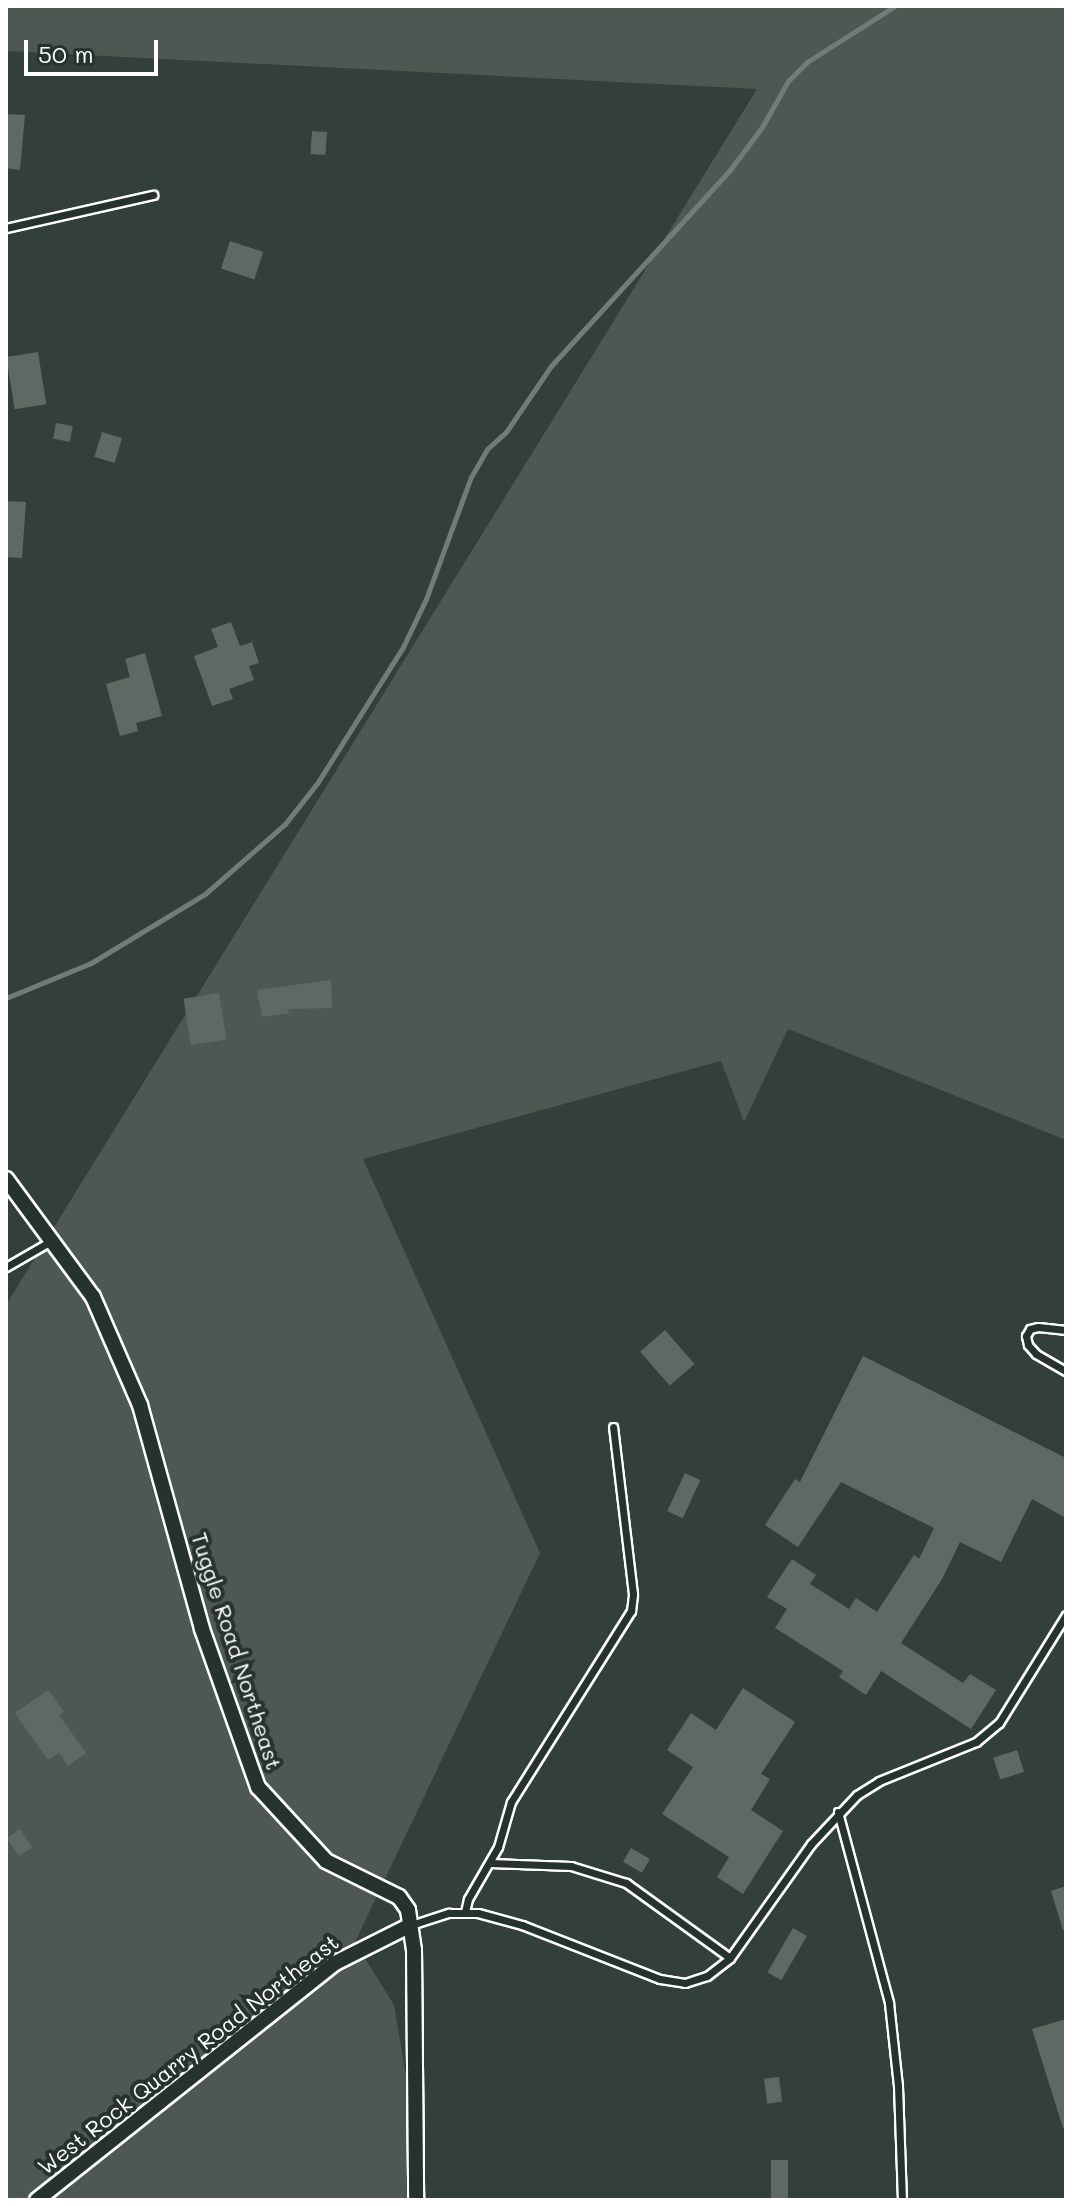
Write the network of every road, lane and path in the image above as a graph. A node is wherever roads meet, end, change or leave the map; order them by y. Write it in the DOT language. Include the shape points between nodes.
graph roads {
  1 [pos="153,195"];
  2 [pos="6,228"];
  3 [pos="6,1179"];
  4 [pos="51,1241"];
  5 [pos="6,1267"];
  6 [pos="1066,1330"];
  7 [pos="1066,1371"];
  8 [pos="613,1427"];
  9 [pos="1066,1615"];
  10 [pos="838,1812"];
  11 [pos="490,1863"];
  12 [pos="465,1912"];
  13 [pos="411,1925"];
  14 [pos="730,1958"];
  15 [pos="37,2200"];
  16 [pos="416,2200"];
  17 [pos="902,2200"];
  1 -- 2 [label="lane"];
  3 -- 4 [label="street, Tuggle Road Northeast"];
  4 -- 5 [label="lane"];
  4 -- 13 [label="street, Tuggle Road Northeast" via="93,1297 140,1405 202,1629 258,1787 326,1861 399,1897"];
  6 -- 7 [label="lane" via="1038,1327 1026,1336 1036,1354"];
  8 -- 11 [label="lane" via="631,1611 511,1802"];
  9 -- 10 [label="lane" via="999,1723 950,1755 879,1781"];
  10 -- 14 [label="lane"];
  10 -- 17 [label="lane" via="889,2003"];
  11 -- 12 [label="lane"];
  11 -- 14 [label="lane" via="571,1866 626,1883"];
  12 -- 13 [label="lane"];
  12 -- 14 [label="lane" via="522,1925 672,1982 698,1980"];
  13 -- 15 [label="street, West Rock Quarry Road Northeast" via="335,1963"];
  13 -- 16 [label="street"];
}
